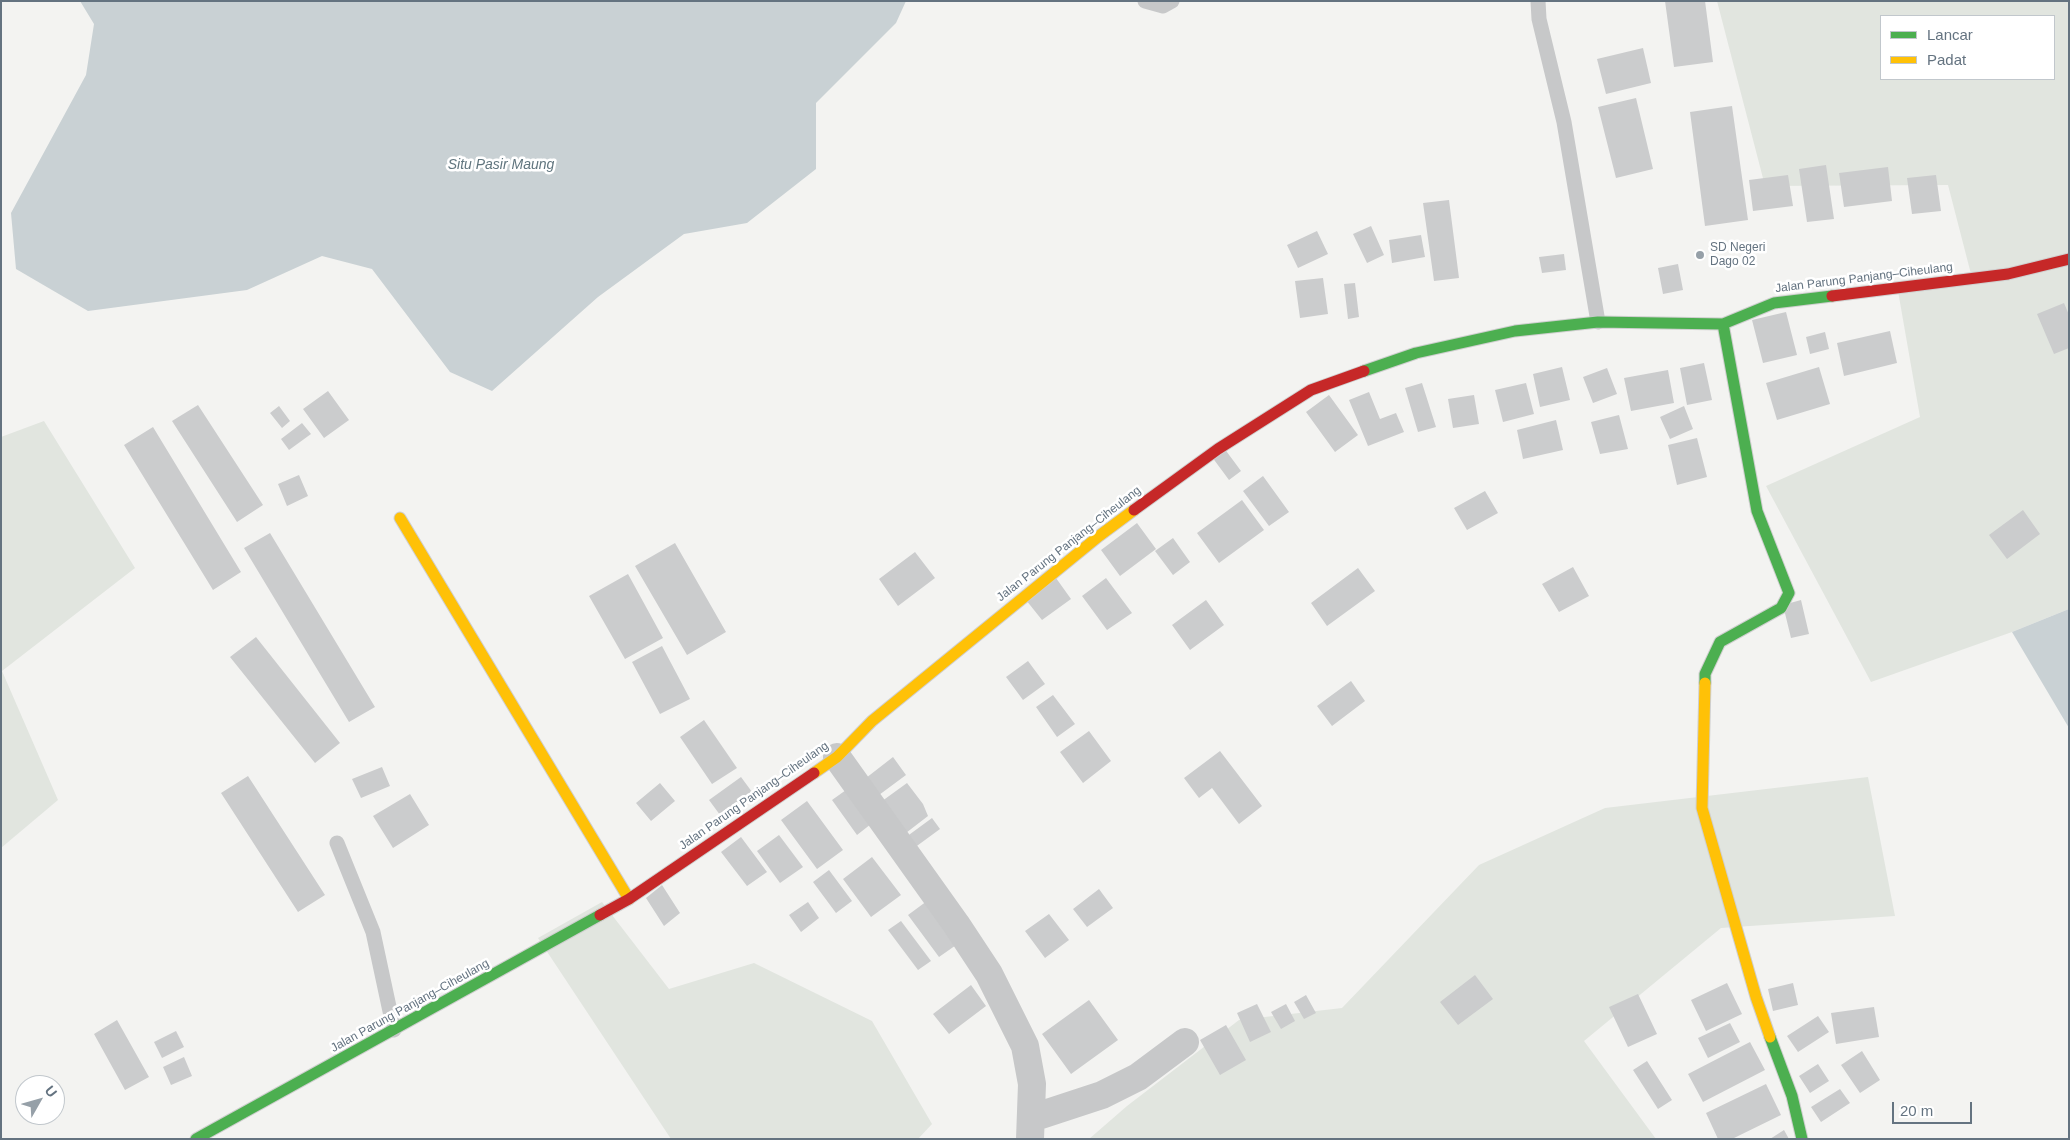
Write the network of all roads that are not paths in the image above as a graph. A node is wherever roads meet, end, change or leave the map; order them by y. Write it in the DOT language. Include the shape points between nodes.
graph roads {
  1 [pos="1145,1"];
  2 [pos="1172,1"];
  3 [pos="1538,1"];
  4 [pos="2069,259"];
  5 [pos="1598,322"];
  6 [pos="1723,324"];
  7 [pos="400,518"];
  8 [pos="837,757"];
  9 [pos="337,843"];
  10 [pos="630,899"];
  11 [pos="394,1030"];
  12 [pos="1186,1042"];
  13 [pos="1031,1128"];
  14 [pos="196,1139"];
  15 [pos="1802,1139"];
  1 -- 2 [label="lane" via="1163,6"];
  3 -- 5 [label="lane" via="1564,122"];
  4 -- 6 [label="street, Jalan Parung Panjang–Ciheulang" via="2008,274 1774,303"];
  5 -- 6 [label="street, Jalan Parung Panjang–Ciheulang"];
  5 -- 8 [label="street, Jalan Parung Panjang–Ciheulang" via="1514,331 1416,353 1311,390 1218,449 1099,536 872,721"];
  6 -- 15 [label="street" via="1757,512 1789,593 1781,608 1720,642 1705,674 1702,808 1756,997 1792,1096"];
  7 -- 10 [label="street"];
  8 -- 10 [label="street, Jalan Parung Panjang–Ciheulang"];
  8 -- 13 [label="street" via="989,974 1025,1046 1032,1084"];
  9 -- 11 [label="lane" via="373,932"];
  10 -- 11 [label="street, Jalan Parung Panjang–Ciheulang"];
  11 -- 14 [label="street, Jalan Parung Panjang–Ciheulang"];
  12 -- 13 [label="street" via="1138,1077"];
}
